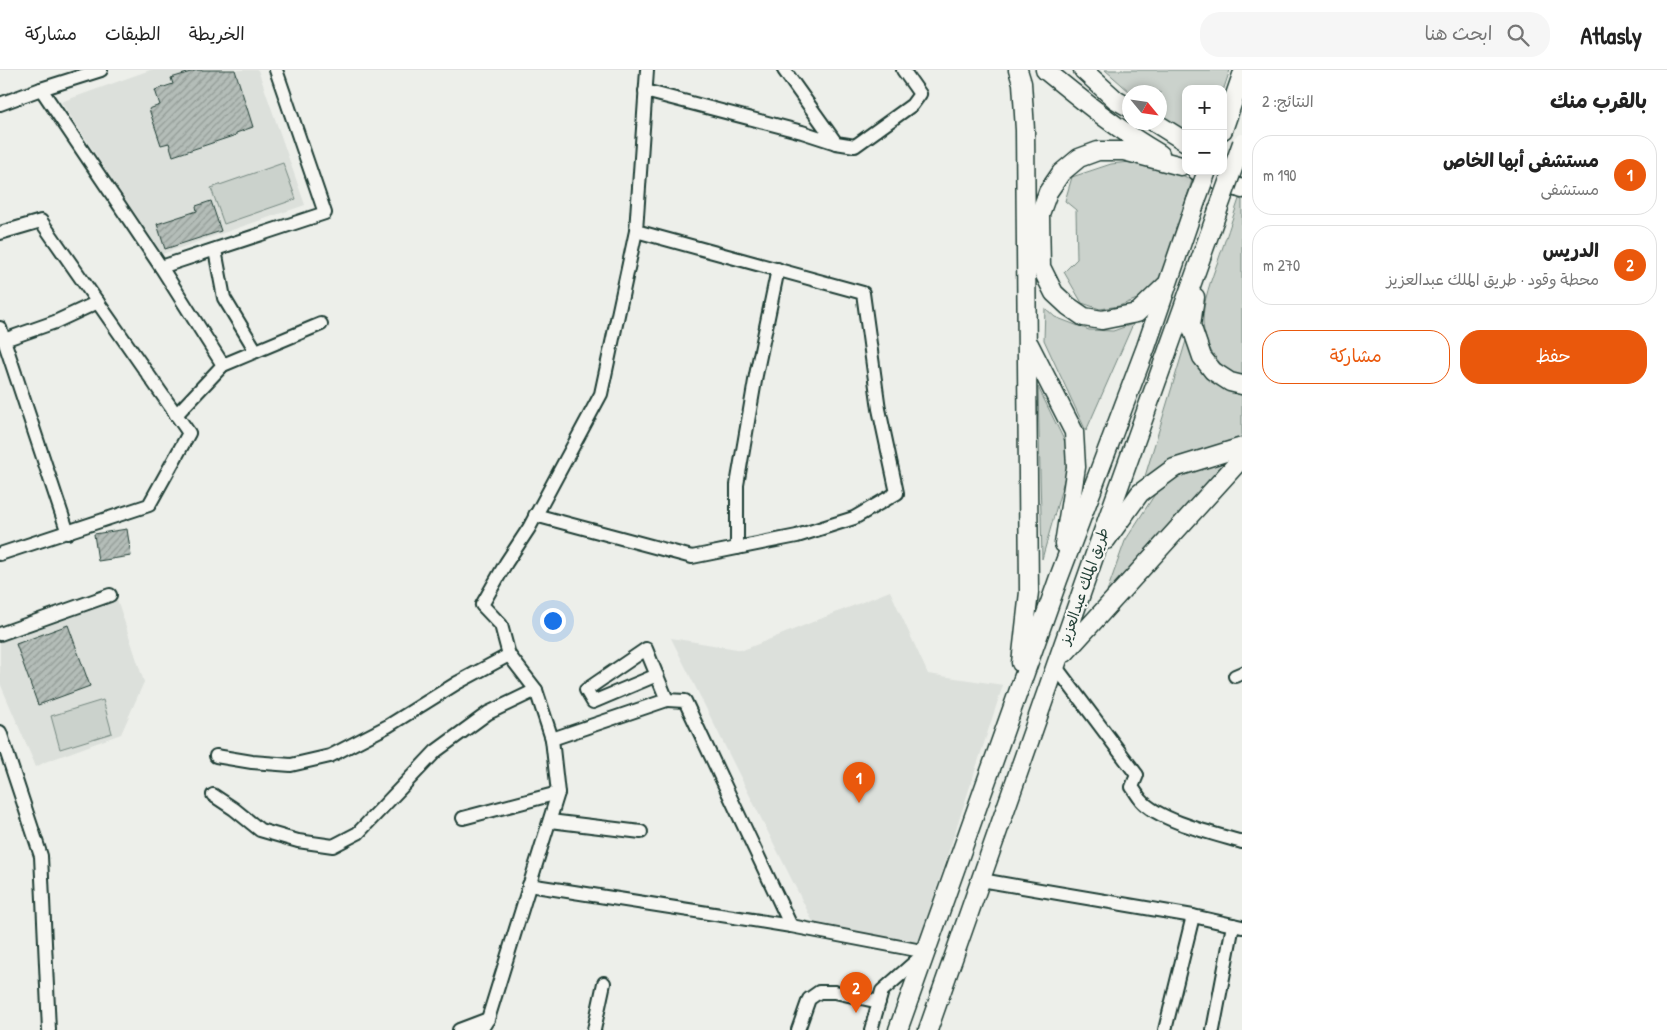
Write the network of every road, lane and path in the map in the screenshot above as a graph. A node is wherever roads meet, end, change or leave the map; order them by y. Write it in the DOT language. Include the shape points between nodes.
graph roads {
  1 [pos="101,70"];
  2 [pos="276,70"];
  3 [pos="646,70"];
  4 [pos="784,70"];
  5 [pos="903,70"];
  6 [pos="1018,70"];
  7 [pos="1045,70"];
  8 [pos="1083,70"];
  9 [pos="1242,75"];
  10 [pos="41,89"];
  11 [pos="646,91"];
  12 [pos="1122,103"];
  13 [pos="0,104"];
  14 [pos="1227,120"];
  15 [pos="1167,130"];
  16 [pos="1182,140"];
  17 [pos="836,143"];
  18 [pos="1242,143"];
  19 [pos="1227,156"];
  20 [pos="1242,162"];
  21 [pos="1182,165"];
  22 [pos="1182,166"];
  23 [pos="1205,175"];
  24 [pos="1206,175"];
  25 [pos="1242,189"];
  26 [pos="636,231"];
  27 [pos="0,233"];
  28 [pos="215,250"];
  29 [pos="1201,258"];
  30 [pos="161,267"];
  31 [pos="778,269"];
  32 [pos="1168,284"];
  33 [pos="98,302"];
  34 [pos="321,324"];
  35 [pos="2,334"];
  36 [pos="1027,342"];
  37 [pos="256,351"];
  38 [pos="6,363"];
  39 [pos="224,365"];
  40 [pos="1242,385"];
  41 [pos="176,415"];
  42 [pos="1242,448"];
  43 [pos="1242,458"];
  44 [pos="535,515"];
  45 [pos="68,533"];
  46 [pos="737,548"];
  47 [pos="0,554"];
  48 [pos="1095,554"];
  49 [pos="1058,580"];
  50 [pos="110,595"];
  51 [pos="0,634"];
  52 [pos="509,655"];
  53 [pos="1057,664"];
  54 [pos="657,675"];
  55 [pos="536,690"];
  56 [pos="1018,694"];
  57 [pos="666,700"];
  58 [pos="0,732"];
  59 [pos="552,739"];
  60 [pos="3,752"];
  61 [pos="216,756"];
  62 [pos="558,794"];
  63 [pos="213,795"];
  64 [pos="463,818"];
  65 [pos="550,821"];
  66 [pos="641,832"];
  67 [pos="1242,842"];
  68 [pos="981,880"];
  69 [pos="529,885"];
  70 [pos="1193,916"];
  71 [pos="791,926"];
  72 [pos="1238,926"];
  73 [pos="927,952"];
  74 [pos="604,983"];
  75 [pos="879,1002"];
  76 [pos="484,1025"];
  77 [pos="49,1030"];
  78 [pos="459,1030"];
  79 [pos="594,1030"];
  80 [pos="798,1030"];
  81 [pos="872,1030"];
  82 [pos="898,1030"];
  83 [pos="928,1030"];
  84 [pos="1165,1030"];
  85 [pos="1213,1030"];
  1 -- 10 [label="street"];
  2 -- 28 [label="street" via="325,213"];
  3 -- 11 [label="street"];
  4 -- 17 [label="street"];
  5 -- 17 [label="street" via="920,94 912,105 855,146"];
  6 -- 36 [label="highway" via="1025,130"];
  7 -- 21 [label="highway" via="1137,141"];
  8 -- 12 [label="highway"];
  9 -- 14 [label="highway"];
  10 -- 13 [label="street"];
  10 -- 30 [label="street"];
  11 -- 17 [label="street"];
  11 -- 26 [label="street"];
  15 -- 16 [label="highway"];
  18 -- 29 [label="highway, طريق الملك عبدالعزيز, bridge"];
  19 -- 20 [label="highway"];
  22 -- 32 [label="highway" via="1124,151 1098,151 1079,158 1061,173 1048,192 1040,214 1041,266 1054,293 1084,317 1102,320 1137,312"];
  23 -- 32 [label="highway, طريق الملك عبدالعزيز, bridge"];
  24 -- 25 [label="highway"];
  26 -- 31 [label="street"];
  26 -- 44 [label="street" via="601,394"];
  27 -- 33 [label="street" via="41,221"];
  28 -- 30 [label="street"];
  28 -- 37 [label="street" via="224,298"];
  29 -- 40 [label="highway" via="1191,325 1202,357 1213,371 1230,382"];
  29 -- 48 [label="highway, طريق الملك عبدالعزيز"];
  30 -- 39 [label="street"];
  31 -- 46 [label="street" via="737,485"];
  31 -- 46 [label="street" via="863,293 879,409 897,493 854,518 797,536"];
  32 -- 49 [label="highway, طريق الملك عبدالعزيز"];
  33 -- 35 [label="street" via="55,322"];
  33 -- 41 [label="street"];
  34 -- 37 [label="street"];
  35 -- 38 [label="street"];
  36 -- 49 [label="highway" via="1074,432 1076,467"];
  36 -- 56 [label="highway" via="1029,592"];
  37 -- 39 [label="street"];
  38 -- 45 [label="street"];
  39 -- 41 [label="street"];
  41 -- 45 [label="street" via="189,433 149,505"];
  42 -- 48 [label="highway" via="1174,468 1140,494"];
  43 -- 53 [label="highway"];
  44 -- 46 [label="street" via="692,556"];
  44 -- 52 [label="street" via="482,605 501,625"];
  45 -- 47 [label="street"];
  48 -- 53 [label="highway, طريق الملك عبدالعزيز"];
  49 -- 56 [label="highway, طريق الملك عبدالعزيز"];
  50 -- 51 [label="street"];
  52 -- 55 [label="street"];
  52 -- 61 [label="street" via="330,756 291,764"];
  53 -- 67 [label="street" via="1137,775 1132,787 1141,801 1159,814"];
  53 -- 68 [label="highway, طريق الملك عبدالعزيز"];
  54 -- 54 [label="street" via="593,702 586,690 646,650"];
  54 -- 57 [label="street"];
  55 -- 59 [label="street"];
  55 -- 63 [label="street" via="488,713 436,751 358,832 333,846 298,842 260,830"];
  56 -- 73 [label="highway, طريق الملك عبدالعزيز"];
  57 -- 59 [label="street"];
  57 -- 71 [label="street" via="685,701"];
  58 -- 60 [label="street"];
  59 -- 62 [label="street"];
  60 -- 77 [label="street" via="41,856"];
  62 -- 64 [label="street"];
  62 -- 65 [label="street"];
  65 -- 66 [label="street"];
  65 -- 69 [label="street"];
  68 -- 70 [label="street"];
  68 -- 83 [label="highway, طريق الملك عبدالعزيز"];
  69 -- 71 [label="street"];
  69 -- 76 [label="street"];
  70 -- 72 [label="street"];
  70 -- 84 [label="street"];
  71 -- 73 [label="street"];
  72 -- 85 [label="street"];
  73 -- 75 [label="street" via="882,991"];
  73 -- 82 [label="highway, طريق الملك عبدالعزيز"];
  74 -- 79 [label="street"];
  75 -- 80 [label="street" via="835,992 818,992 809,999"];
  75 -- 81 [label="street"];
  76 -- 78 [label="street"];
}
